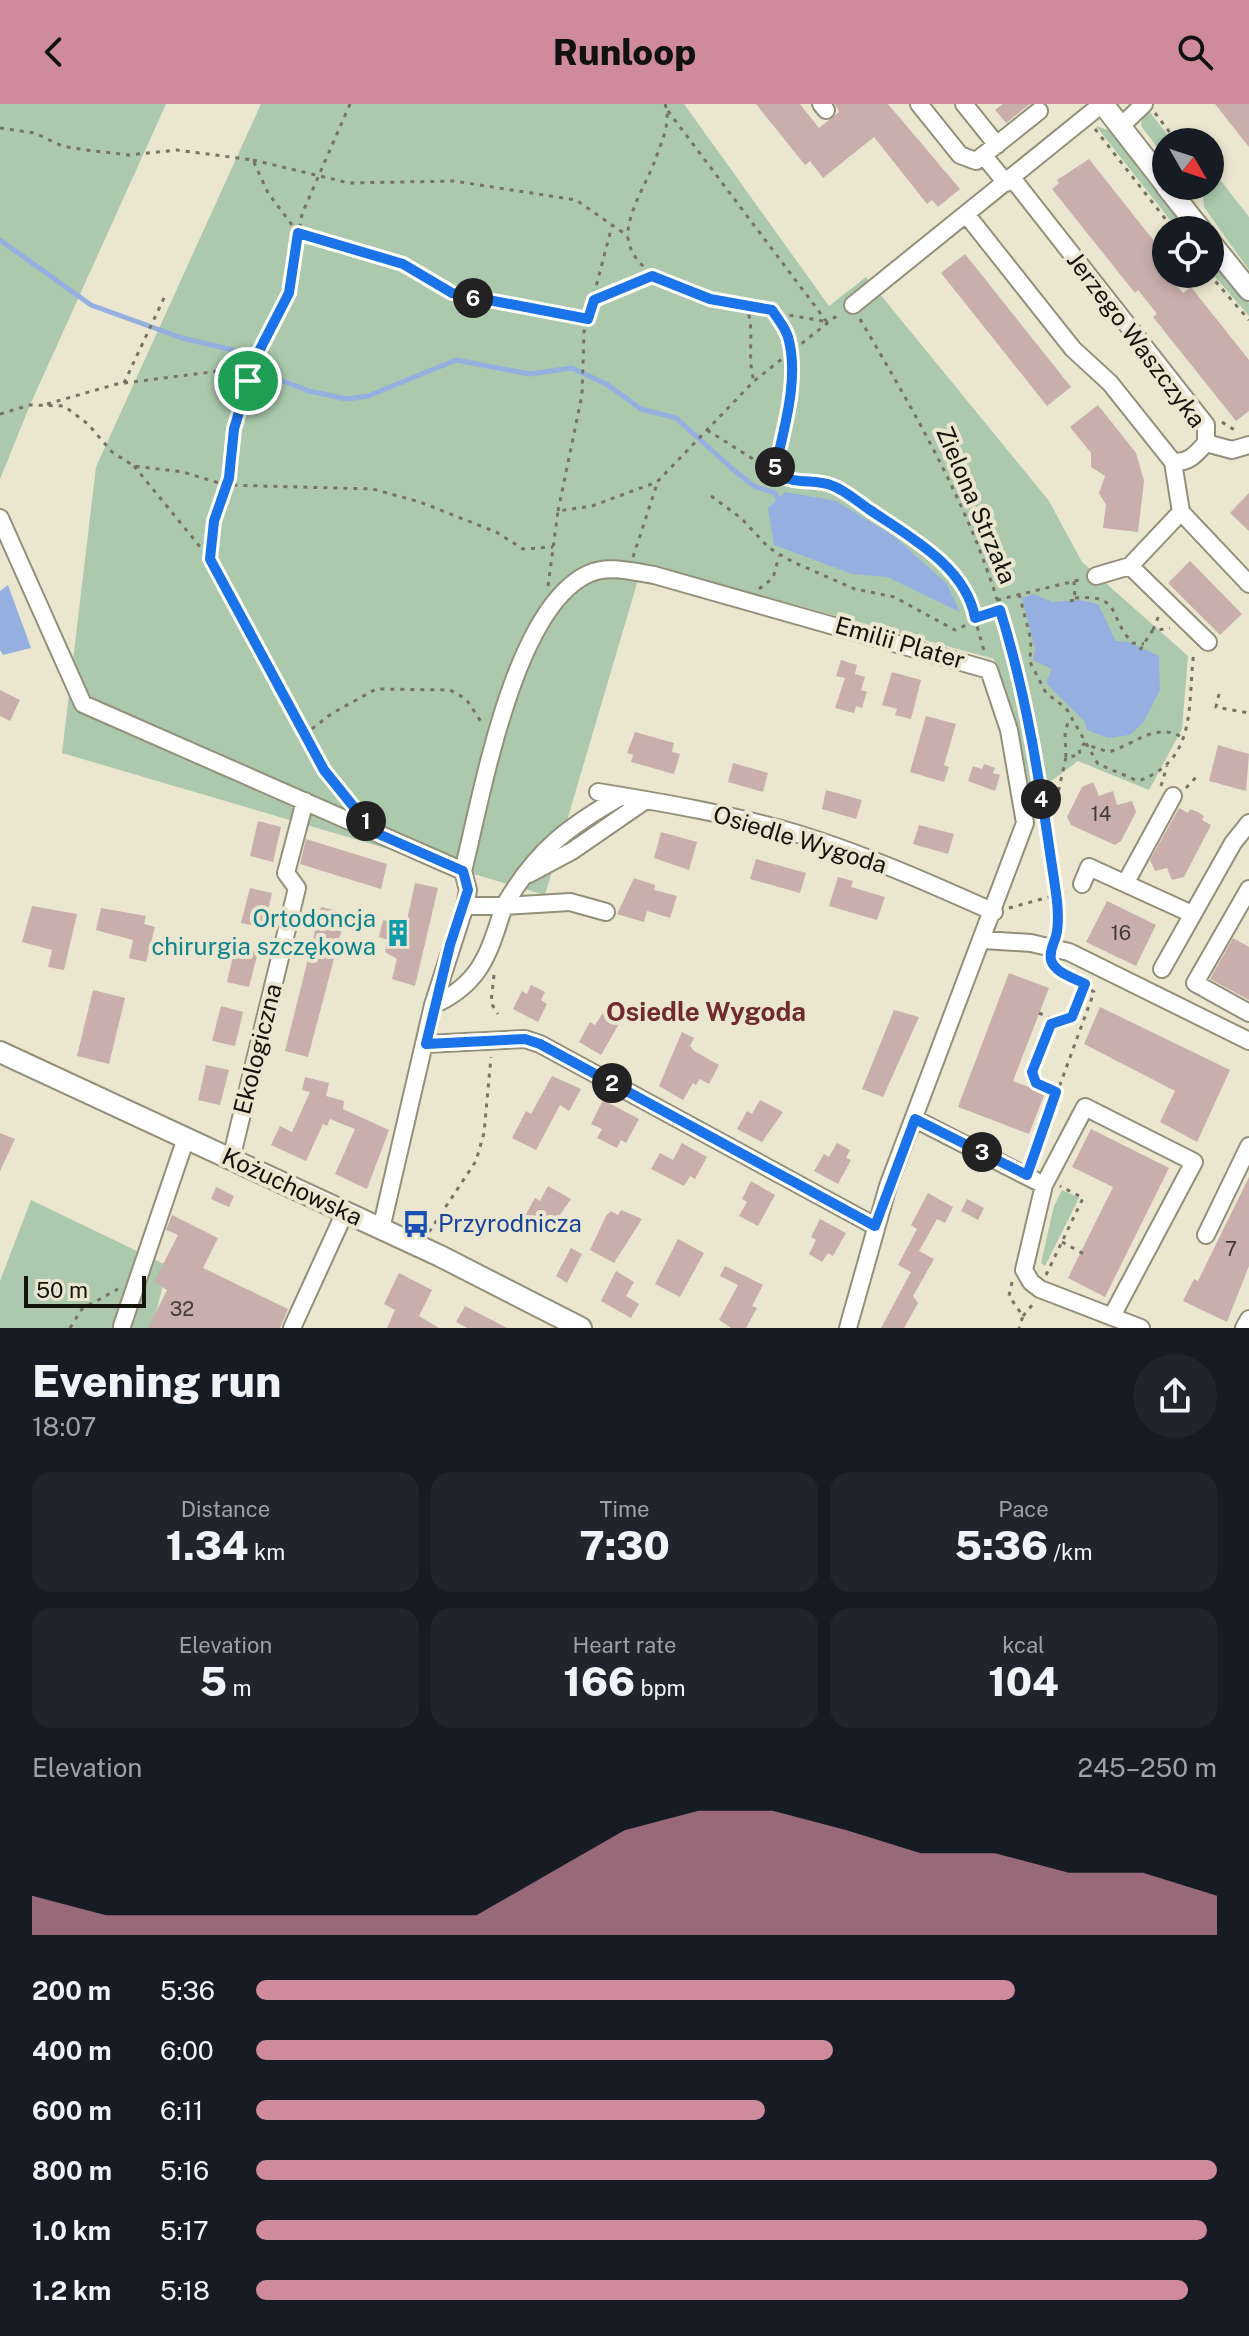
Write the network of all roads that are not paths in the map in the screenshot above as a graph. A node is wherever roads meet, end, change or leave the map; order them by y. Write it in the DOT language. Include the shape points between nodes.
graph roads {
  1 [pos="919,104"];
  2 [pos="964,104"];
  3 [pos="1103,104"];
  4 [pos="1146,104"];
  5 [pos="1039,111"];
  6 [pos="1120,127"];
  7 [pos="990,150"];
  8 [pos="1152,168"];
  9 [pos="1009,180"];
  10 [pos="1177,200"];
  11 [pos="966,214"];
  12 [pos="1190,216"];
  13 [pos="1224,259"];
  14 [pos="1249,290"];
  15 [pos="853,305"];
  16 [pos="1246,439"];
  17 [pos="1206,443"];
  18 [pos="1173,462"];
  19 [pos="1181,512"];
  20 [pos="0,518"];
  21 [pos="1130,566"];
  22 [pos="1096,576"];
  23 [pos="1249,584"];
  24 [pos="1202,636"];
  25 [pos="598,792"];
  26 [pos="622,796"];
  27 [pos="1173,796"];
  28 [pos="646,800"];
  29 [pos="305,801"];
  30 [pos="1249,823"];
  31 [pos="463,871"];
  32 [pos="520,880"];
  33 [pos="1126,882"];
  34 [pos="1082,884"];
  35 [pos="1249,889"];
  36 [pos="465,906"];
  37 [pos="504,906"];
  38 [pos="606,912"];
  39 [pos="994,912"];
  40 [pos="1192,914"];
  41 [pos="984,940"];
  42 [pos="1162,969"];
  43 [pos="433,1005"];
  44 [pos="1249,1013"];
  45 [pos="1249,1041"];
  46 [pos="426,1044"];
  47 [pos="0,1052"];
  48 [pos="915,1119"];
  49 [pos="186,1138"];
  50 [pos="1249,1146"];
  51 [pos="231,1159"];
  52 [pos="1049,1184"];
  53 [pos="345,1212"];
  54 [pos="875,1226"];
  55 [pos="381,1229"];
  56 [pos="1206,1235"];
  57 [pos="1112,1316"];
  58 [pos="1249,1319"];
  59 [pos="122,1326"];
  60 [pos="577,1327"];
  61 [pos="292,1328"];
  62 [pos="848,1328"];
  63 [pos="1141,1328"];
  64 [pos="1244,1328"];
  1 -- 7 [label="street" via="966,161 976,161"];
  2 -- 7 [label="street, Jerzego Waszczyka"];
  3 -- 6 [label="main road"];
  3 -- 9 [label="street"];
  4 -- 6 [label="street"];
  5 -- 7 [label="street"];
  6 -- 8 [label="main road"];
  7 -- 9 [label="street, Jerzego Waszczyka"];
  9 -- 11 [label="street"];
  9 -- 17 [label="street, Jerzego Waszczyka" via="1206,425"];
  10 -- 12 [label="main road"];
  11 -- 15 [label="street"];
  11 -- 18 [label="street, Jerzego Waszczyka" via="1073,349 1110,383"];
  13 -- 14 [label="main road"];
  16 -- 17 [label="street" via="1232,450"];
  17 -- 18 [label="street, Jerzego Waszczyka" via="1184,463"];
  18 -- 19 [label="street"];
  19 -- 21 [label="street"];
  19 -- 23 [label="street"];
  20 -- 29 [label="street" via="83,704"];
  21 -- 22 [label="street"];
  21 -- 24 [label="street"];
  25 -- 26 [label="street, Osiedle Wygoda"];
  26 -- 28 [label="street, Osiedle Wygoda"];
  26 -- 32 [label="street" via="548,845"];
  27 -- 33 [label="street"];
  28 -- 32 [label="street"];
  28 -- 39 [label="street, Osiedle Wygoda" via="797,834"];
  29 -- 31 [label="street"];
  29 -- 51 [label="street, Ekologiczna" via="286,873 297,888"];
  30 -- 40 [label="street"];
  31 -- 36 [label="street"];
  31 -- 39 [label="street, Emilii Plater" via="516,669 551,609 574,582 591,572 626,570 989,670 1009,730 1025,823"];
  32 -- 37 [label="street"];
  33 -- 34 [label="street" via="1089,867"];
  33 -- 40 [label="street"];
  35 -- 44 [label="street" via="1195,983"];
  36 -- 37 [label="street"];
  36 -- 43 [label="street"];
  37 -- 38 [label="street" via="570,902"];
  37 -- 43 [label="street" via="479,972 459,994"];
  39 -- 41 [label="street, Emilii Plater"];
  40 -- 42 [label="street"];
  41 -- 45 [label="street" via="1051,946"];
  41 -- 48 [label="street, Emilii Plater"];
  43 -- 46 [label="street"];
  46 -- 54 [label="street" via="525,1039 540,1044"];
  46 -- 55 [label="street"];
  47 -- 49 [label="main road, Kożuchowska"];
  48 -- 52 [label="street"];
  48 -- 54 [label="street, Emilii Plater"];
  49 -- 51 [label="main road, Kożuchowska"];
  49 -- 59 [label="street"];
  50 -- 56 [label="street"];
  51 -- 53 [label="main road, Kożuchowska"];
  52 -- 57 [label="street" via="1024,1270 1031,1282"];
  52 -- 57 [label="street" via="1085,1107 1194,1162"];
  53 -- 55 [label="main road, Kożuchowska"];
  53 -- 61 [label="street"];
  54 -- 62 [label="street, Emilii Plater"];
  55 -- 60 [label="main road, Kożuchowska"];
  57 -- 63 [label="street"];
  58 -- 64 [label="street"];
}
